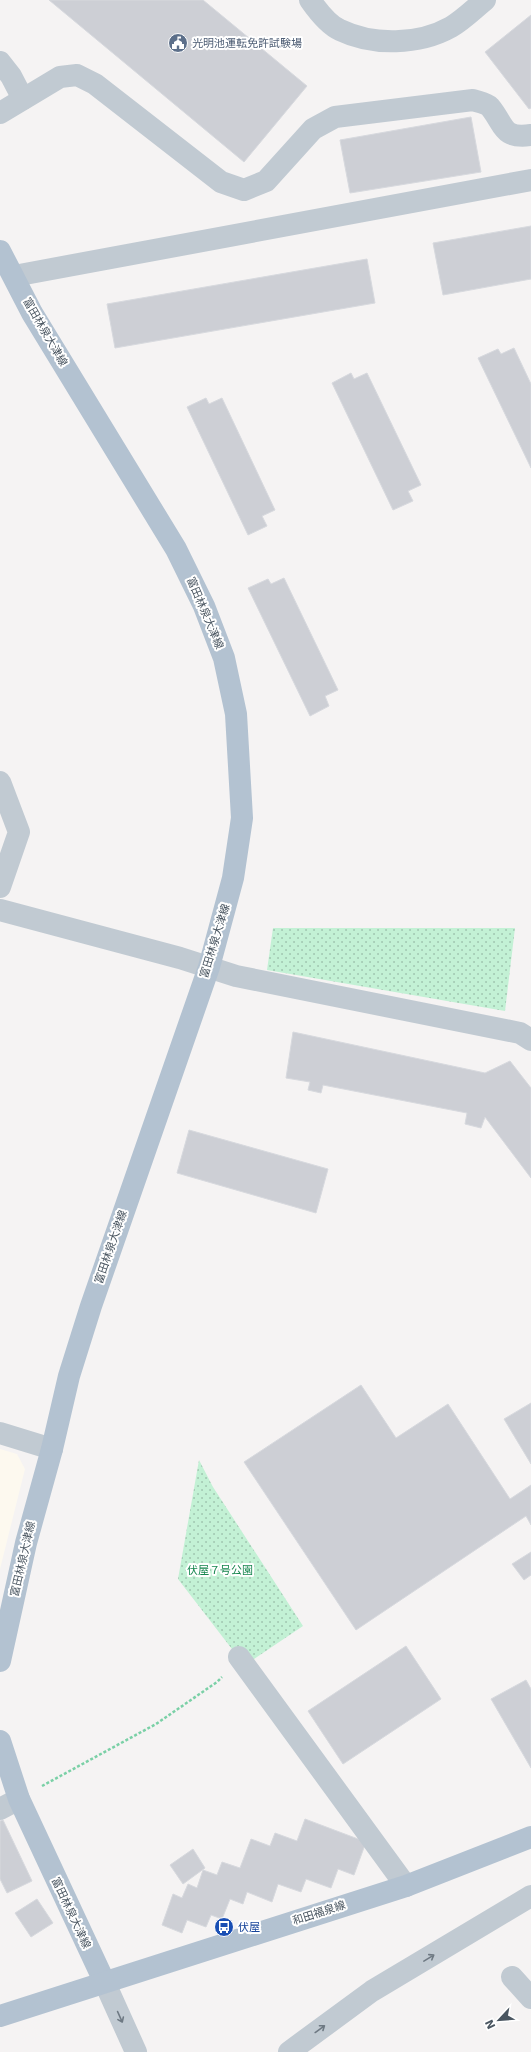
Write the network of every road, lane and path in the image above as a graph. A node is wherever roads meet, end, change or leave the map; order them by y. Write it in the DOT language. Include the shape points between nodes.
graph roads {
  1 [pos="310,0"];
  2 [pos="485,0"];
  3 [pos="0,62"];
  4 [pos="23,99"];
  5 [pos="0,113"];
  6 [pos="531,135"];
  7 [pos="531,180"];
  8 [pos="0,251"];
  9 [pos="14,276"];
  10 [pos="0,782"];
  11 [pos="0,887"];
  12 [pos="3,916"];
  13 [pos="208,967"];
  14 [pos="531,1040"];
  15 [pos="0,1433"];
  16 [pos="52,1449"];
  17 [pos="239,1657"];
  18 [pos="0,1661"];
  19 [pos="0,1742"];
  20 [pos="19,1799"];
  21 [pos="0,1809"];
  22 [pos="531,1837"];
  23 [pos="406,1886"];
  24 [pos="531,1896"];
  25 [pos="512,1977"];
  26 [pos="104,1981"];
  27 [pos="531,1998"];
  28 [pos="0,2016"];
  29 [pos="136,2052"];
  30 [pos="289,2052"];
  1 -- 2 [label="street" via="339,30 376,41 413,41 451,27"];
  3 -- 4 [label="street"];
  4 -- 5 [label="street"];
  4 -- 6 [label="street" via="60,77 77,75 95,84 221,182 244,190 266,181 313,129 335,117 472,100 489,106 504,130 513,135"];
  7 -- 9 [label="street"];
  8 -- 9 [label="main road, 富田林泉大津線"];
  9 -- 13 [label="main road, 富田林泉大津線" via="32,313 187,569 224,658 236,714 242,818 233,878"];
  10 -- 11 [label="street" via="19,832"];
  12 -- 13 [label="street"];
  13 -- 14 [label="street" via="236,976 520,1033"];
  13 -- 16 [label="main road, 富田林泉大津線" via="91,1306 69,1376"];
  15 -- 16 [label="street"];
  16 -- 18 [label="main road, 富田林泉大津線" via="26,1543"];
  17 -- 20 [label="path" via="217,1682 156,1724"];
  17 -- 23 [label="street"];
  19 -- 20 [label="main road, 富田林泉大津線"];
  20 -- 21 [label="street"];
  20 -- 26 [label="main road, 富田林泉大津線"];
  22 -- 23 [label="main road, 和田福泉線"];
  23 -- 26 [label="main road, 和田福泉線"];
  30 -- 24 [label="street, one-way" via="372,1992"];
  25 -- 27 [label="street"];
  26 -- 28 [label="main road"];
  26 -- 29 [label="street, one-way"];
}
